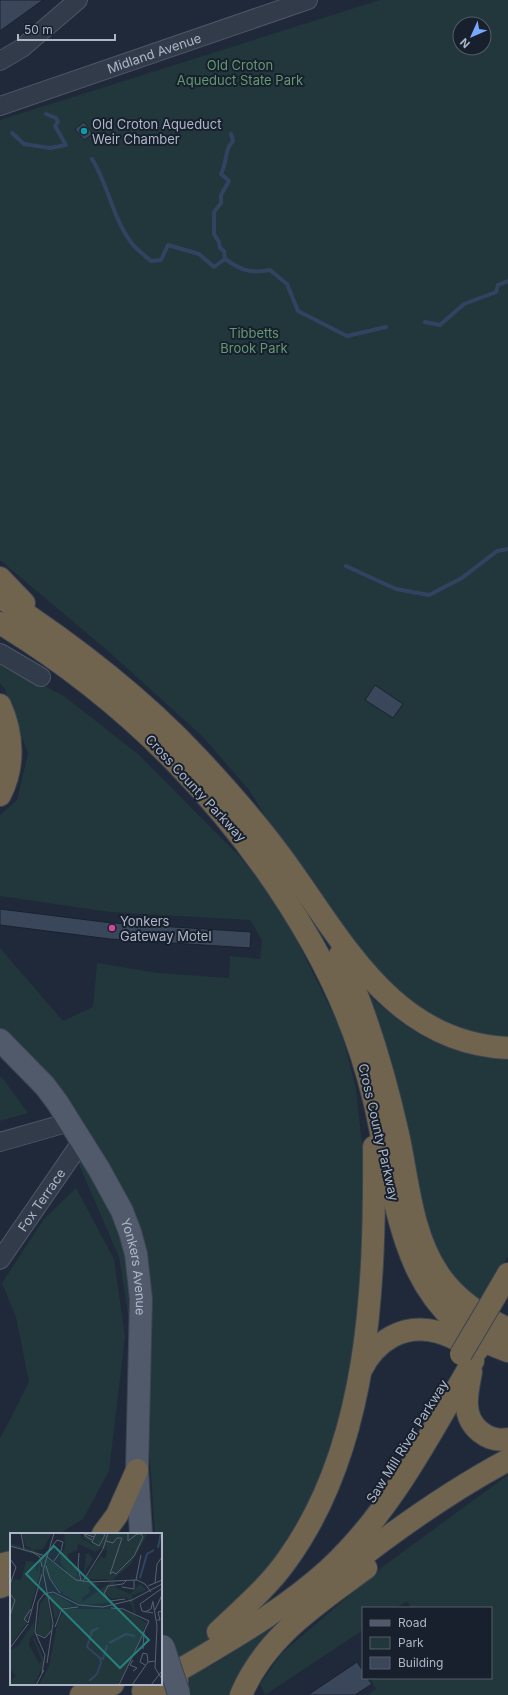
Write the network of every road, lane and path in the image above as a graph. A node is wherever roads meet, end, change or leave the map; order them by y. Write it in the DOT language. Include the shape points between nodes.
graph roads {
  1 [pos="78,0"];
  2 [pos="308,0"];
  3 [pos="287,4"];
  4 [pos="0,61"];
  5 [pos="0,106"];
  6 [pos="0,578"];
  7 [pos="0,597"];
  8 [pos="0,622"];
  9 [pos="55,634"];
  10 [pos="0,653"];
  11 [pos="41,677"];
  12 [pos="0,705"];
  13 [pos="0,795"];
  14 [pos="307,894"];
  15 [pos="0,1040"];
  16 [pos="508,1048"];
  17 [pos="374,1098"];
  18 [pos="70,1122"];
  19 [pos="82,1141"];
  20 [pos="0,1142"];
  21 [pos="0,1260"];
  22 [pos="508,1274"];
  23 [pos="502,1312"];
  24 [pos="508,1351"];
  25 [pos="467,1358"];
  26 [pos="508,1364"];
  27 [pos="359,1375"];
  28 [pos="508,1439"];
  29 [pos="508,1461"];
  30 [pos="137,1470"];
  31 [pos="104,1533"];
  32 [pos="141,1533"];
  33 [pos="10,1562"];
  34 [pos="0,1565"];
  35 [pos="10,1583"];
  36 [pos="0,1587"];
  37 [pos="218,1632"];
  38 [pos="162,1649"];
  39 [pos="162,1677"];
  40 [pos="162,1684"];
  41 [pos="110,1685"];
  42 [pos="155,1685"];
  43 [pos="145,1687"];
  44 [pos="81,1695"];
  45 [pos="109,1695"];
  46 [pos="179,1695"];
  47 [pos="241,1695"];
  1 -- 4 [label="street" via="22,48"];
  2 -- 3 [label="street, Midland Avenue"];
  3 -- 5 [label="street, Midland Avenue"];
  6 -- 9 [label="highway"];
  7 -- 9 [label="highway, Cross County Parkway"];
  8 -- 17 [label="highway, Cross County Parkway" via="58,660 118,708 190,778 242,837 292,910 327,971 354,1036"];
  9 -- 14 [label="highway, Cross County Parkway" via="126,689 197,757 265,836"];
  10 -- 11 [label="street"];
  12 -- 13 [label="highway" via="8,727 11,753 7,780"];
  14 -- 16 [label="highway" via="365,973 404,1010 451,1036"];
  14 -- 23 [label="highway" via="339,952 369,1023 388,1091 417,1223 428,1255 443,1280 458,1296 487,1318"];
  15 -- 18 [label="main road, Yonkers Avenue" via="45,1086"];
  17 -- 24 [label="highway, Cross County Parkway" via="400,1220 414,1266 434,1299 453,1319 482,1340"];
  17 -- 27 [label="highway" via="373,1255"];
  18 -- 19 [label="main road, Yonkers Avenue"];
  18 -- 20 [label="street"];
  19 -- 21 [label="street, Fox Terrace"];
  19 -- 30 [label="main road, Yonkers Avenue" via="122,1211 136,1254 141,1324"];
  22 -- 23 [label="highway, Saw Mill River Parkway"];
  23 -- 25 [label="highway, Saw Mill River Parkway"];
  25 -- 28 [label="highway" via="466,1405 470,1420 487,1436"];
  25 -- 37 [label="highway, Saw Mill River Parkway" via="356,1518 324,1553 290,1583"];
  25 -- 39 [label="highway, Saw Mill River Parkway" via="391,1498 346,1552 313,1583 264,1618"];
  26 -- 27 [label="highway" via="439,1332 411,1330 398,1333 384,1341 371,1355"];
  27 -- 37 [label="highway" via="338,1456 325,1492 307,1528 278,1571"];
  29 -- 40 [label="highway" via="488,1471 405,1525 257,1634 181,1680"];
  29 -- 47 [label="highway" via="298,1618 265,1654"];
  30 -- 31 [label="highway" via="117,1515"];
  30 -- 32 [label="main road, Yonkers Avenue"];
  33 -- 34 [label="highway"];
  35 -- 36 [label="highway"];
  37 -- 38 [label="highway, Saw Mill River Parkway"];
  38 -- 46 [label="main road, bridge"];
  41 -- 44 [label="highway"];
  42 -- 43 [label="highway"];
  43 -- 45 [label="highway, Saw Mill River Parkway"];
}
